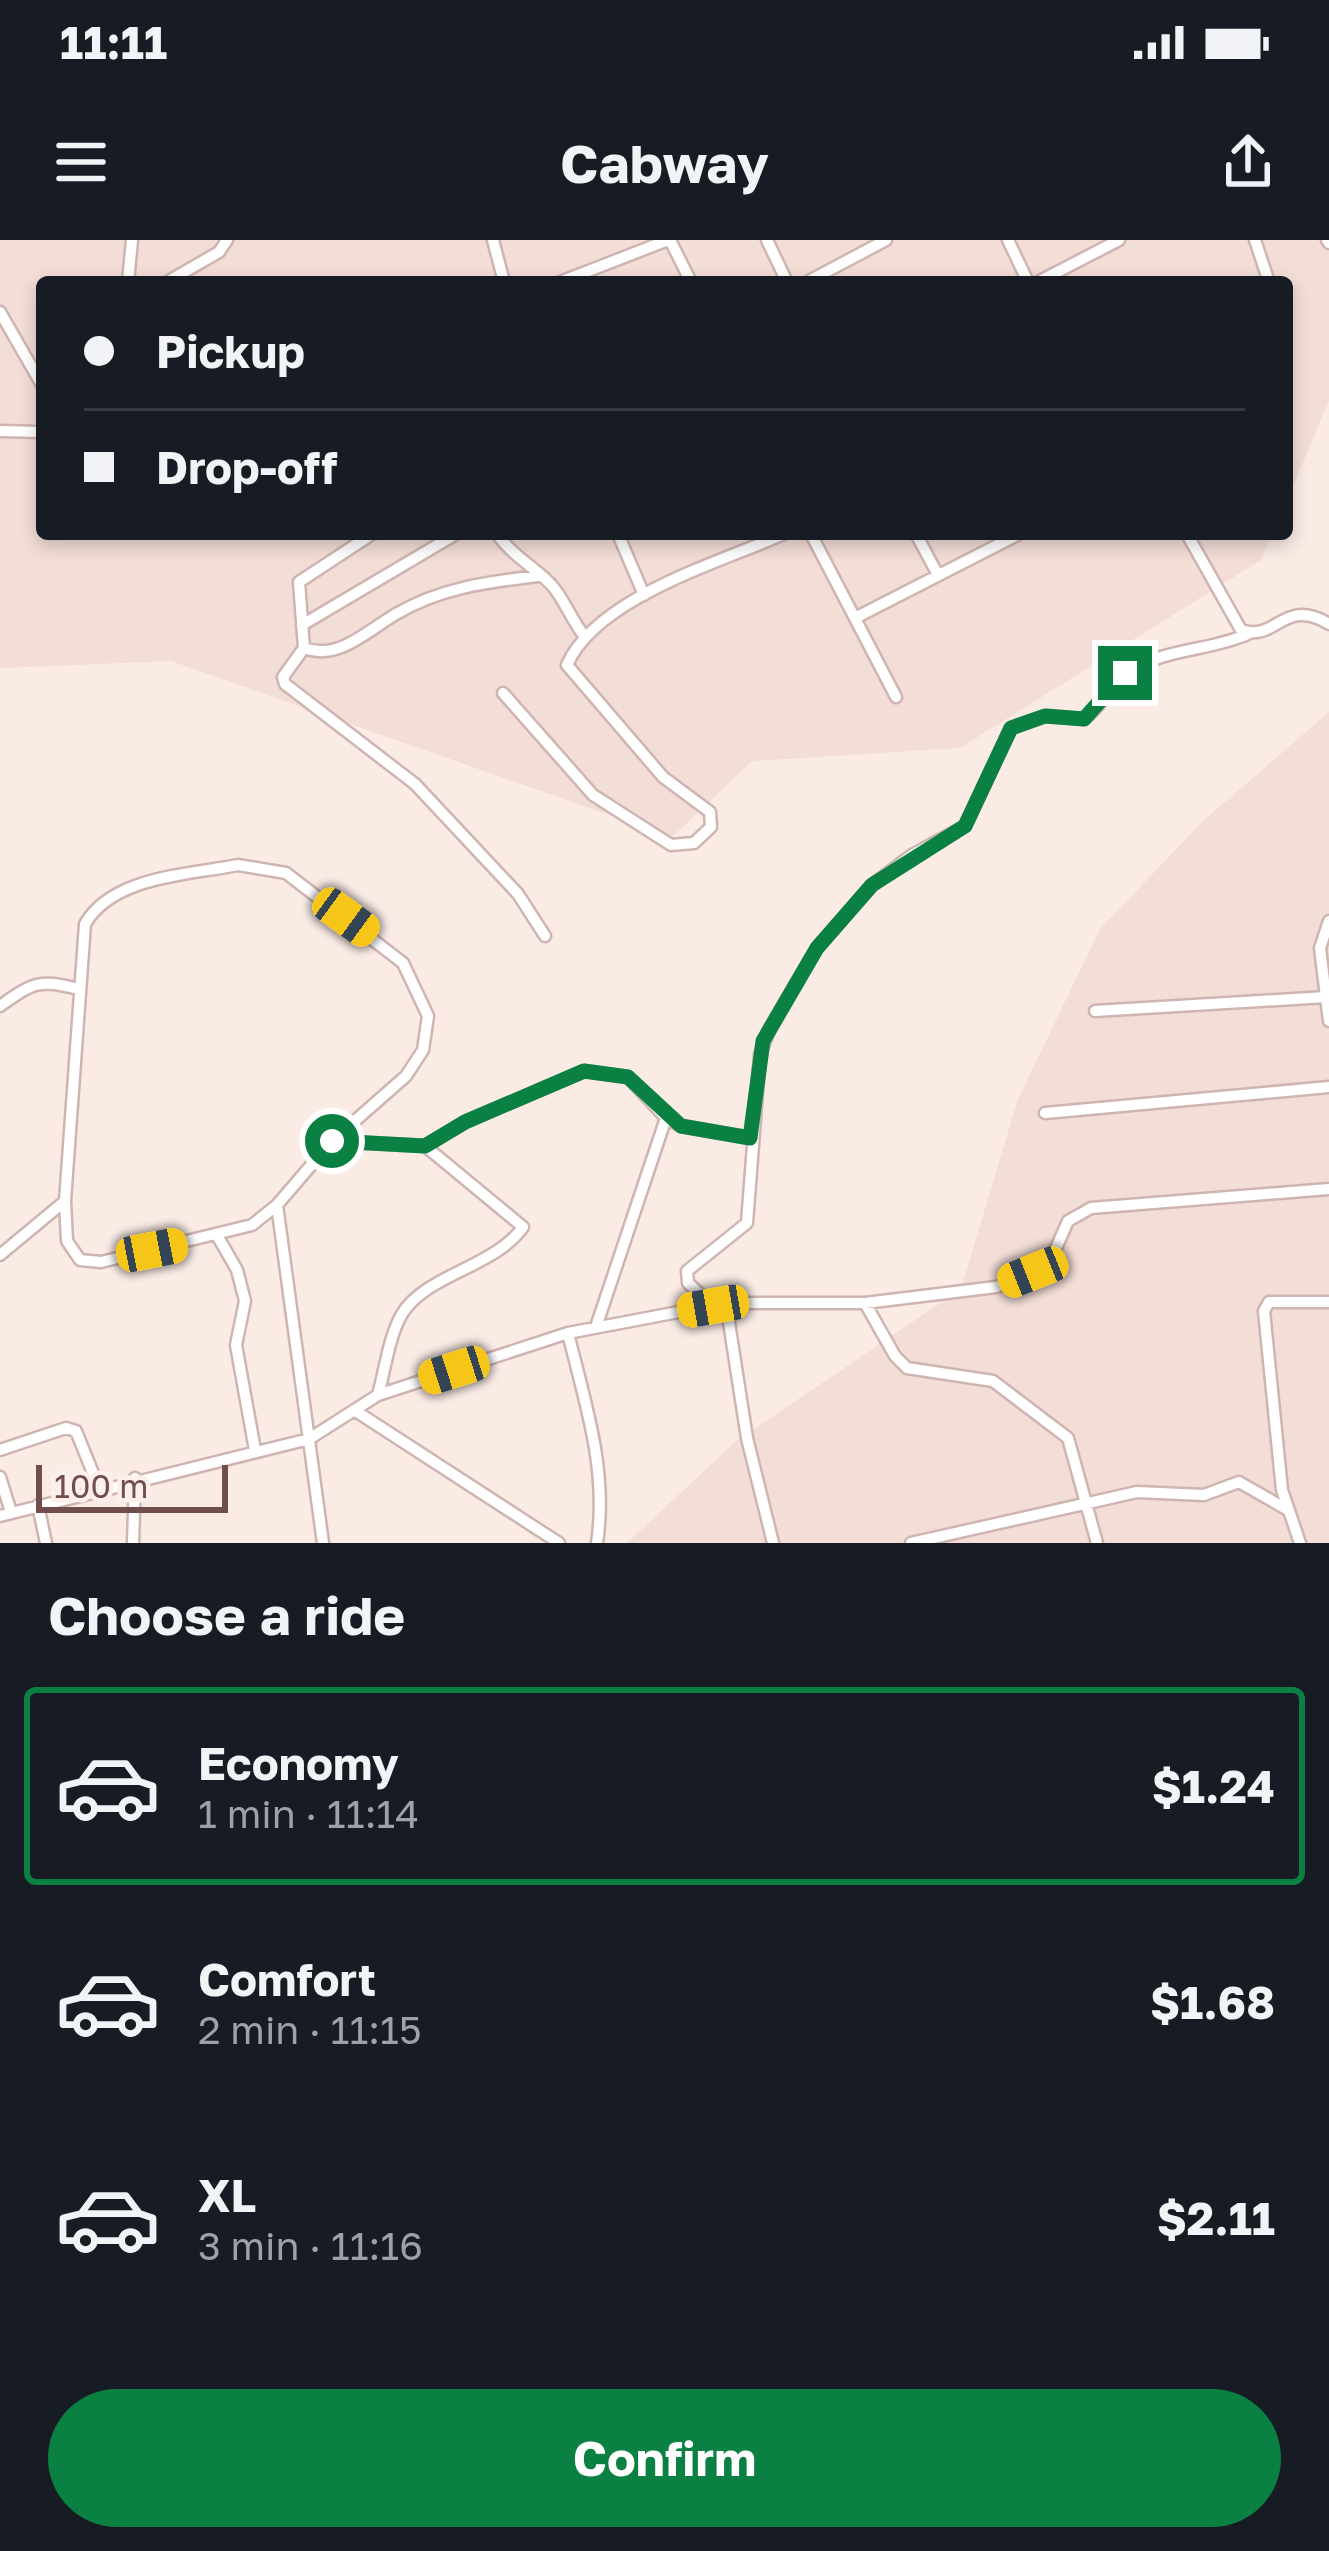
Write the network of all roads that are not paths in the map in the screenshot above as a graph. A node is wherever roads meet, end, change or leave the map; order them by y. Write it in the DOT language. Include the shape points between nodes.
graph roads {
  1 [pos="132,240"];
  2 [pos="227,240"];
  3 [pos="494,240"];
  4 [pos="669,240"];
  5 [pos="767,240"];
  6 [pos="855,240"];
  7 [pos="886,240"];
  8 [pos="1007,240"];
  9 [pos="1119,240"];
  10 [pos="1255,240"];
  11 [pos="862,253"];
  12 [pos="129,276"];
  13 [pos="177,276"];
  14 [pos="503,276"];
  15 [pos="576,276"];
  16 [pos="688,276"];
  17 [pos="784,276"];
  18 [pos="818,276"];
  19 [pos="1025,276"];
  20 [pos="1050,276"];
  21 [pos="1267,276"];
  22 [pos="0,311"];
  23 [pos="36,375"];
  24 [pos="0,431"];
  25 [pos="36,431"];
  26 [pos="363,540"];
  27 [pos="446,540"];
  28 [pos="501,540"];
  29 [pos="621,540"];
  30 [pos="770,540"];
  31 [pos="815,540"];
  32 [pos="919,540"];
  33 [pos="1007,540"];
  34 [pos="1190,540"];
  35 [pos="938,575"];
  36 [pos="538,576"];
  37 [pos="644,595"];
  38 [pos="855,618"];
  39 [pos="1329,624"];
  40 [pos="302,625"];
  41 [pos="1248,634"];
  42 [pos="585,638"];
  43 [pos="304,648"];
  44 [pos="503,693"];
  45 [pos="896,698"];
  46 [pos="1329,921"];
  47 [pos="545,937"];
  48 [pos="78,989"];
  49 [pos="1326,997"];
  50 [pos="0,1006"];
  51 [pos="1095,1011"];
  52 [pos="1329,1021"];
  53 [pos="1329,1087"];
  54 [pos="1045,1113"];
  55 [pos="666,1118"];
  56 [pos="750,1138"];
  57 [pos="332,1141"];
  58 [pos="425,1146"];
  59 [pos="1329,1189"];
  60 [pos="65,1201"];
  61 [pos="277,1205"];
  62 [pos="218,1237"];
  63 [pos="0,1255"];
  64 [pos="1329,1302"];
  65 [pos="865,1303"];
  66 [pos="719,1304"];
  67 [pos="596,1327"];
  68 [pos="568,1333"];
  69 [pos="378,1395"];
  70 [pos="354,1410"];
  71 [pos="309,1439"];
  72 [pos="0,1450"];
  73 [pos="255,1450"];
  74 [pos="0,1477"];
  75 [pos="135,1478"];
  76 [pos="99,1488"];
  77 [pos="38,1505"];
  78 [pos="1087,1505"];
  79 [pos="1288,1510"];
  80 [pos="6,1514"];
  81 [pos="46,1543"];
  82 [pos="133,1543"];
  83 [pos="322,1543"];
  84 [pos="559,1543"];
  85 [pos="597,1543"];
  86 [pos="773,1543"];
  87 [pos="911,1543"];
  88 [pos="1097,1543"];
  89 [pos="1300,1543"];
  1 -- 12 [label="street"];
  2 -- 13 [label="street"];
  3 -- 14 [label="street"];
  4 -- 15 [label="street"];
  4 -- 16 [label="street"];
  5 -- 17 [label="street"];
  6 -- 11 [label="street"];
  7 -- 11 [label="street"];
  8 -- 19 [label="street"];
  9 -- 20 [label="street"];
  10 -- 21 [label="street"];
  11 -- 18 [label="street"];
  22 -- 23 [label="street"];
  24 -- 25 [label="street"];
  26 -- 40 [label="street" via="299,582"];
  27 -- 40 [label="street"];
  28 -- 36 [label="street"];
  29 -- 37 [label="street"];
  30 -- 37 [label="street"];
  31 -- 38 [label="street"];
  32 -- 35 [label="street"];
  33 -- 35 [label="street"];
  34 -- 41 [label="street"];
  35 -- 38 [label="street"];
  36 -- 42 [label="street" via="551,583"];
  36 -- 43 [label="street" via="435,593 338,650"];
  37 -- 42 [label="street"];
  38 -- 45 [label="street"];
  39 -- 41 [label="street" via="1293,614"];
  40 -- 43 [label="street"];
  41 -- 56 [label="street" via="1146,662 1113,684 1084,719 1045,716 1011,728 965,826 872,885 817,948 763,1041"];
  42 -- 44 [label="street" via="568,670 663,777 710,812 701,839 671,845 593,795"];
  43 -- 47 [label="street" via="284,677 288,688 415,784 518,894"];
  46 -- 49 [label="street" via="1320,948"];
  48 -- 50 [label="street" via="39,981"];
  48 -- 57 [label="street" via="85,924 104,901 238,866 286,873 403,963 428,1016 423,1050 406,1076"];
  48 -- 60 [label="street"];
  49 -- 51 [label="street"];
  49 -- 52 [label="street"];
  53 -- 54 [label="street"];
  55 -- 56 [label="street"];
  55 -- 58 [label="street" via="628,1077 584,1071"];
  55 -- 67 [label="street"];
  56 -- 66 [label="street" via="748,1222 687,1271 688,1283"];
  57 -- 58 [label="street"];
  57 -- 61 [label="street"];
  58 -- 69 [label="street" via="523,1226 401,1315"];
  59 -- 65 [label="street" via="1091,1208 1068,1221 1053,1255 1033,1272 996,1287"];
  60 -- 62 [label="street" via="67,1241 80,1260"];
  60 -- 63 [label="street"];
  61 -- 62 [label="street"];
  61 -- 71 [label="street"];
  62 -- 73 [label="street" via="245,1301 236,1345"];
  64 -- 79 [label="street" via="1265,1306"];
  65 -- 66 [label="street"];
  65 -- 78 [label="street" via="907,1368 993,1381 1050,1420 1068,1438"];
  66 -- 67 [label="street"];
  66 -- 86 [label="street"];
  67 -- 68 [label="street"];
  68 -- 69 [label="street"];
  68 -- 85 [label="street" via="597,1450"];
  69 -- 70 [label="street"];
  70 -- 71 [label="street"];
  70 -- 84 [label="street"];
  71 -- 73 [label="street"];
  71 -- 83 [label="street"];
  72 -- 76 [label="street" via="76,1431"];
  73 -- 75 [label="street"];
  74 -- 80 [label="street"];
  75 -- 76 [label="street"];
  75 -- 82 [label="street"];
  76 -- 77 [label="street"];
  77 -- 80 [label="street"];
  77 -- 81 [label="street"];
  78 -- 79 [label="street" via="1137,1492 1204,1495 1238,1482"];
  78 -- 87 [label="street"];
  78 -- 88 [label="street"];
  79 -- 89 [label="street"];
}
